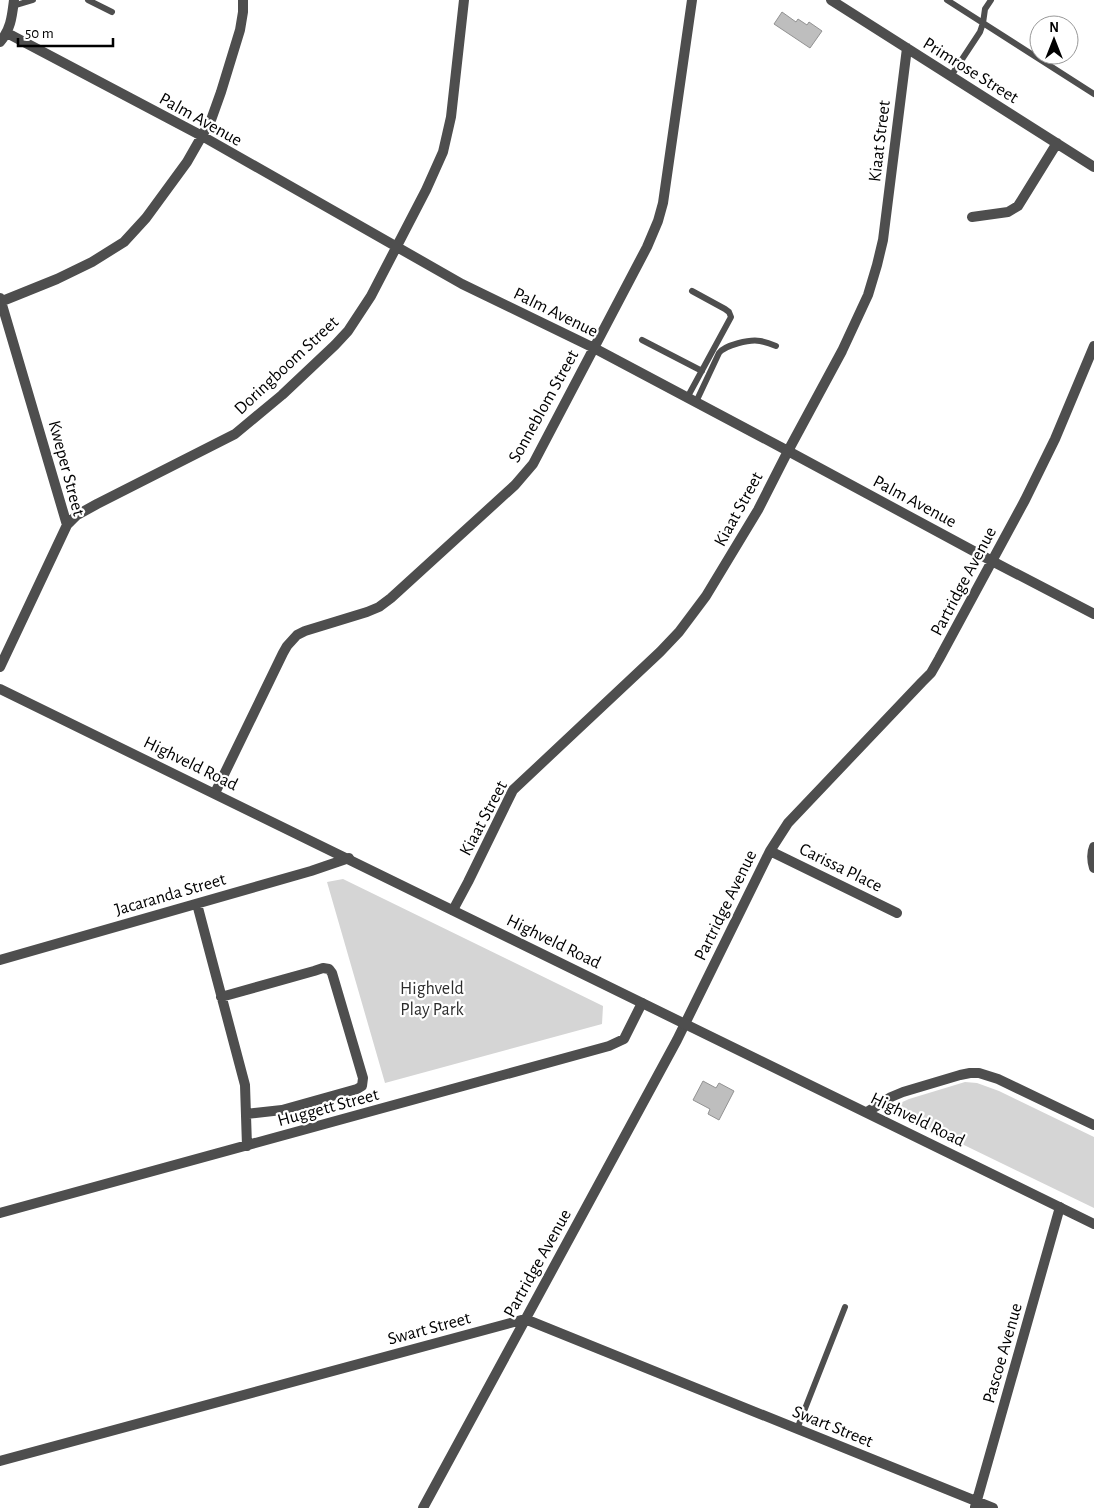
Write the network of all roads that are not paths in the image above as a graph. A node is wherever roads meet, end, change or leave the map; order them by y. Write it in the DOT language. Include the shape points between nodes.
graph roads {
  1 [pos="33,0"];
  2 [pos="88,0"];
  3 [pos="243,0"];
  4 [pos="464,0"];
  5 [pos="692,0"];
  6 [pos="831,0"];
  7 [pos="948,0"];
  8 [pos="991,0"];
  9 [pos="14,3"];
  10 [pos="112,12"];
  11 [pos="983,22"];
  12 [pos="7,34"];
  13 [pos="0,42"];
  14 [pos="907,48"];
  15 [pos="950,76"];
  16 [pos="1094,94"];
  17 [pos="202,136"];
  18 [pos="1057,143"];
  19 [pos="1094,167"];
  20 [pos="972,217"];
  21 [pos="396,247"];
  22 [pos="692,291"];
  23 [pos="0,301"];
  24 [pos="642,340"];
  25 [pos="776,346"];
  26 [pos="1094,346"];
  27 [pos="594,348"];
  28 [pos="702,371"];
  29 [pos="692,400"];
  30 [pos="788,451"];
  31 [pos="68,525"];
  32 [pos="992,561"];
  33 [pos="1094,614"];
  34 [pos="0,667"];
  35 [pos="0,689"];
  36 [pos="216,793"];
  37 [pos="1093,850"];
  38 [pos="770,851"];
  39 [pos="349,858"];
  40 [pos="1094,868"];
  41 [pos="197,904"];
  42 [pos="453,910"];
  43 [pos="897,913"];
  44 [pos="0,960"];
  45 [pos="221,997"];
  46 [pos="642,1003"];
  47 [pos="685,1024"];
  48 [pos="867,1112"];
  49 [pos="246,1114"];
  50 [pos="1094,1125"];
  51 [pos="247,1146"];
  52 [pos="1060,1207"];
  53 [pos="0,1213"];
  54 [pos="1094,1224"];
  55 [pos="845,1307"];
  56 [pos="525,1319"];
  57 [pos="797,1429"];
  58 [pos="0,1461"];
  59 [pos="976,1505"];
  60 [pos="423,1508"];
  61 [pos="993,1508"];
  1 -- 9 [label="lane"];
  2 -- 10 [label="lane"];
  3 -- 17 [label="street" via="240,30 231,64"];
  4 -- 21 [label="street, Doringboom Street" via="448,135 426,190"];
  5 -- 27 [label="street, Sonneblom Street" via="658,221"];
  6 -- 14 [label="street, Primrose Street"];
  7 -- 11 [label="lane"];
  8 -- 11 [label="lane"];
  9 -- 12 [label="street"];
  11 -- 15 [label="lane" via="977,37"];
  11 -- 16 [label="lane"];
  12 -- 13 [label="street"];
  12 -- 17 [label="street, Palm Avenue"];
  14 -- 15 [label="street, Primrose Street"];
  14 -- 30 [label="street, Kiaat Street" via="887,215 877,265 868,295 842,351"];
  15 -- 18 [label="street, Primrose Street"];
  17 -- 21 [label="street, Palm Avenue"];
  17 -- 23 [label="street" via="146,218 124,242 92,262"];
  18 -- 19 [label="street, Primrose Street"];
  18 -- 20 [label="street" via="1018,206 1008,212"];
  21 -- 27 [label="street, Palm Avenue" via="462,284"];
  21 -- 31 [label="street, Doringboom Street" via="365,307 342,338 282,395 226,439 86,509"];
  22 -- 28 [label="lane" via="725,309 731,317"];
  23 -- 31 [label="street, Kweper Street"];
  24 -- 28 [label="lane"];
  25 -- 29 [label="lane" via="751,340 722,348"];
  26 -- 32 [label="street, Partridge Avenue" via="1055,439"];
  27 -- 29 [label="street, Palm Avenue"];
  27 -- 36 [label="street, Sonneblom Street" via="533,464 515,485 379,607 305,631 292,639"];
  28 -- 29 [label="lane"];
  29 -- 30 [label="street, Palm Avenue"];
  30 -- 32 [label="street, Palm Avenue"];
  30 -- 42 [label="street, Kiaat Street" via="758,510 706,596 680,632 513,790"];
  31 -- 34 [label="street, Kweper Street"];
  32 -- 33 [label="street, Palm Avenue"];
  32 -- 38 [label="street, Partridge Avenue" via="930,673 788,823"];
  35 -- 36 [label="street, Highveld Road"];
  36 -- 39 [label="street, Highveld Road"];
  37 -- 40 [label="street"];
  38 -- 43 [label="street, Carissa Place"];
  38 -- 47 [label="street, Partridge Avenue"];
  39 -- 41 [label="street, Jacaranda Street"];
  39 -- 42 [label="street, Highveld Road"];
  41 -- 44 [label="street, Jacaranda Street"];
  41 -- 45 [label="street"];
  42 -- 46 [label="street, Highveld Road"];
  45 -- 49 [label="street" via="244,1085"];
  45 -- 49 [label="street" via="322,968 329,969 363,1081 357,1089 288,1109"];
  46 -- 47 [label="street, Highveld Road"];
  46 -- 51 [label="street, Huggett Street" via="624,1038 609,1046"];
  47 -- 48 [label="street, Highveld Road"];
  47 -- 56 [label="street, Partridge Avenue"];
  48 -- 50 [label="street" via="903,1092 960,1075 979,1073"];
  48 -- 52 [label="street, Highveld Road"];
  49 -- 51 [label="street"];
  51 -- 53 [label="street, Huggett Street"];
  52 -- 54 [label="street, Highveld Road"];
  52 -- 59 [label="street, Pascoe Avenue"];
  55 -- 57 [label="lane"];
  56 -- 57 [label="street, Swart Street"];
  56 -- 58 [label="street, Swart Street"];
  56 -- 60 [label="street, Partridge Avenue"];
  57 -- 59 [label="street, Swart Street"];
  59 -- 61 [label="street, Swart Street"];
}
